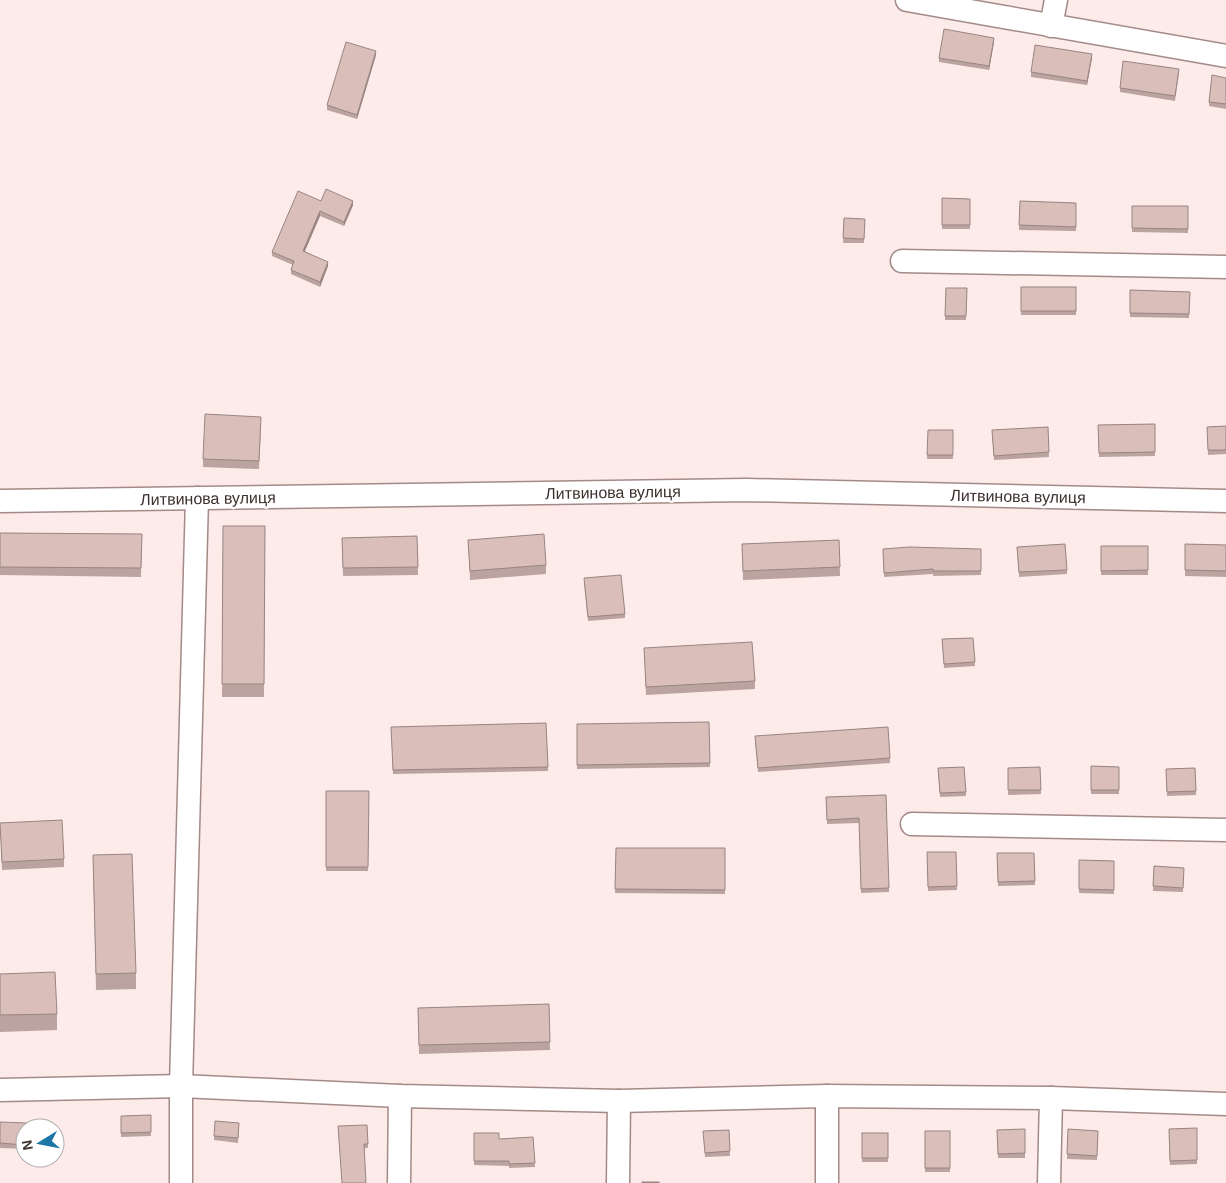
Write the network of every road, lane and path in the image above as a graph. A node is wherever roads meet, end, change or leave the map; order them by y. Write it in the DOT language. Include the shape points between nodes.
graph roads {
  1 [pos="907,0"];
  2 [pos="1056,0"];
  3 [pos="1052,26"];
  4 [pos="1226,56"];
  5 [pos="902,261"];
  6 [pos="1226,267"];
  7 [pos="196,498"];
  8 [pos="0,501"];
  9 [pos="1226,501"];
  10 [pos="912,824"];
  11 [pos="1226,830"];
  12 [pos="181,1086"];
  13 [pos="0,1090"];
  14 [pos="400,1096"];
  15 [pos="827,1096"];
  16 [pos="1051,1098"];
  17 [pos="619,1101"];
  18 [pos="1226,1104"];
  19 [pos="181,1183"];
  20 [pos="399,1183"];
  21 [pos="618,1183"];
  22 [pos="827,1183"];
  23 [pos="1049,1183"];
  1 -- 3 [label="street"];
  2 -- 3 [label="street"];
  3 -- 4 [label="street"];
  5 -- 6 [label="street"];
  7 -- 8 [label="street, Литвинова вулиця"];
  7 -- 9 [label="street, Литвинова вулиця" via="747,490"];
  7 -- 12 [label="street"];
  10 -- 11 [label="street"];
  12 -- 13 [label="street"];
  12 -- 14 [label="street"];
  12 -- 19 [label="street"];
  14 -- 17 [label="street"];
  14 -- 20 [label="street"];
  15 -- 16 [label="street"];
  15 -- 17 [label="street"];
  15 -- 22 [label="street"];
  16 -- 18 [label="street"];
  16 -- 23 [label="street"];
  17 -- 21 [label="street"];
}
